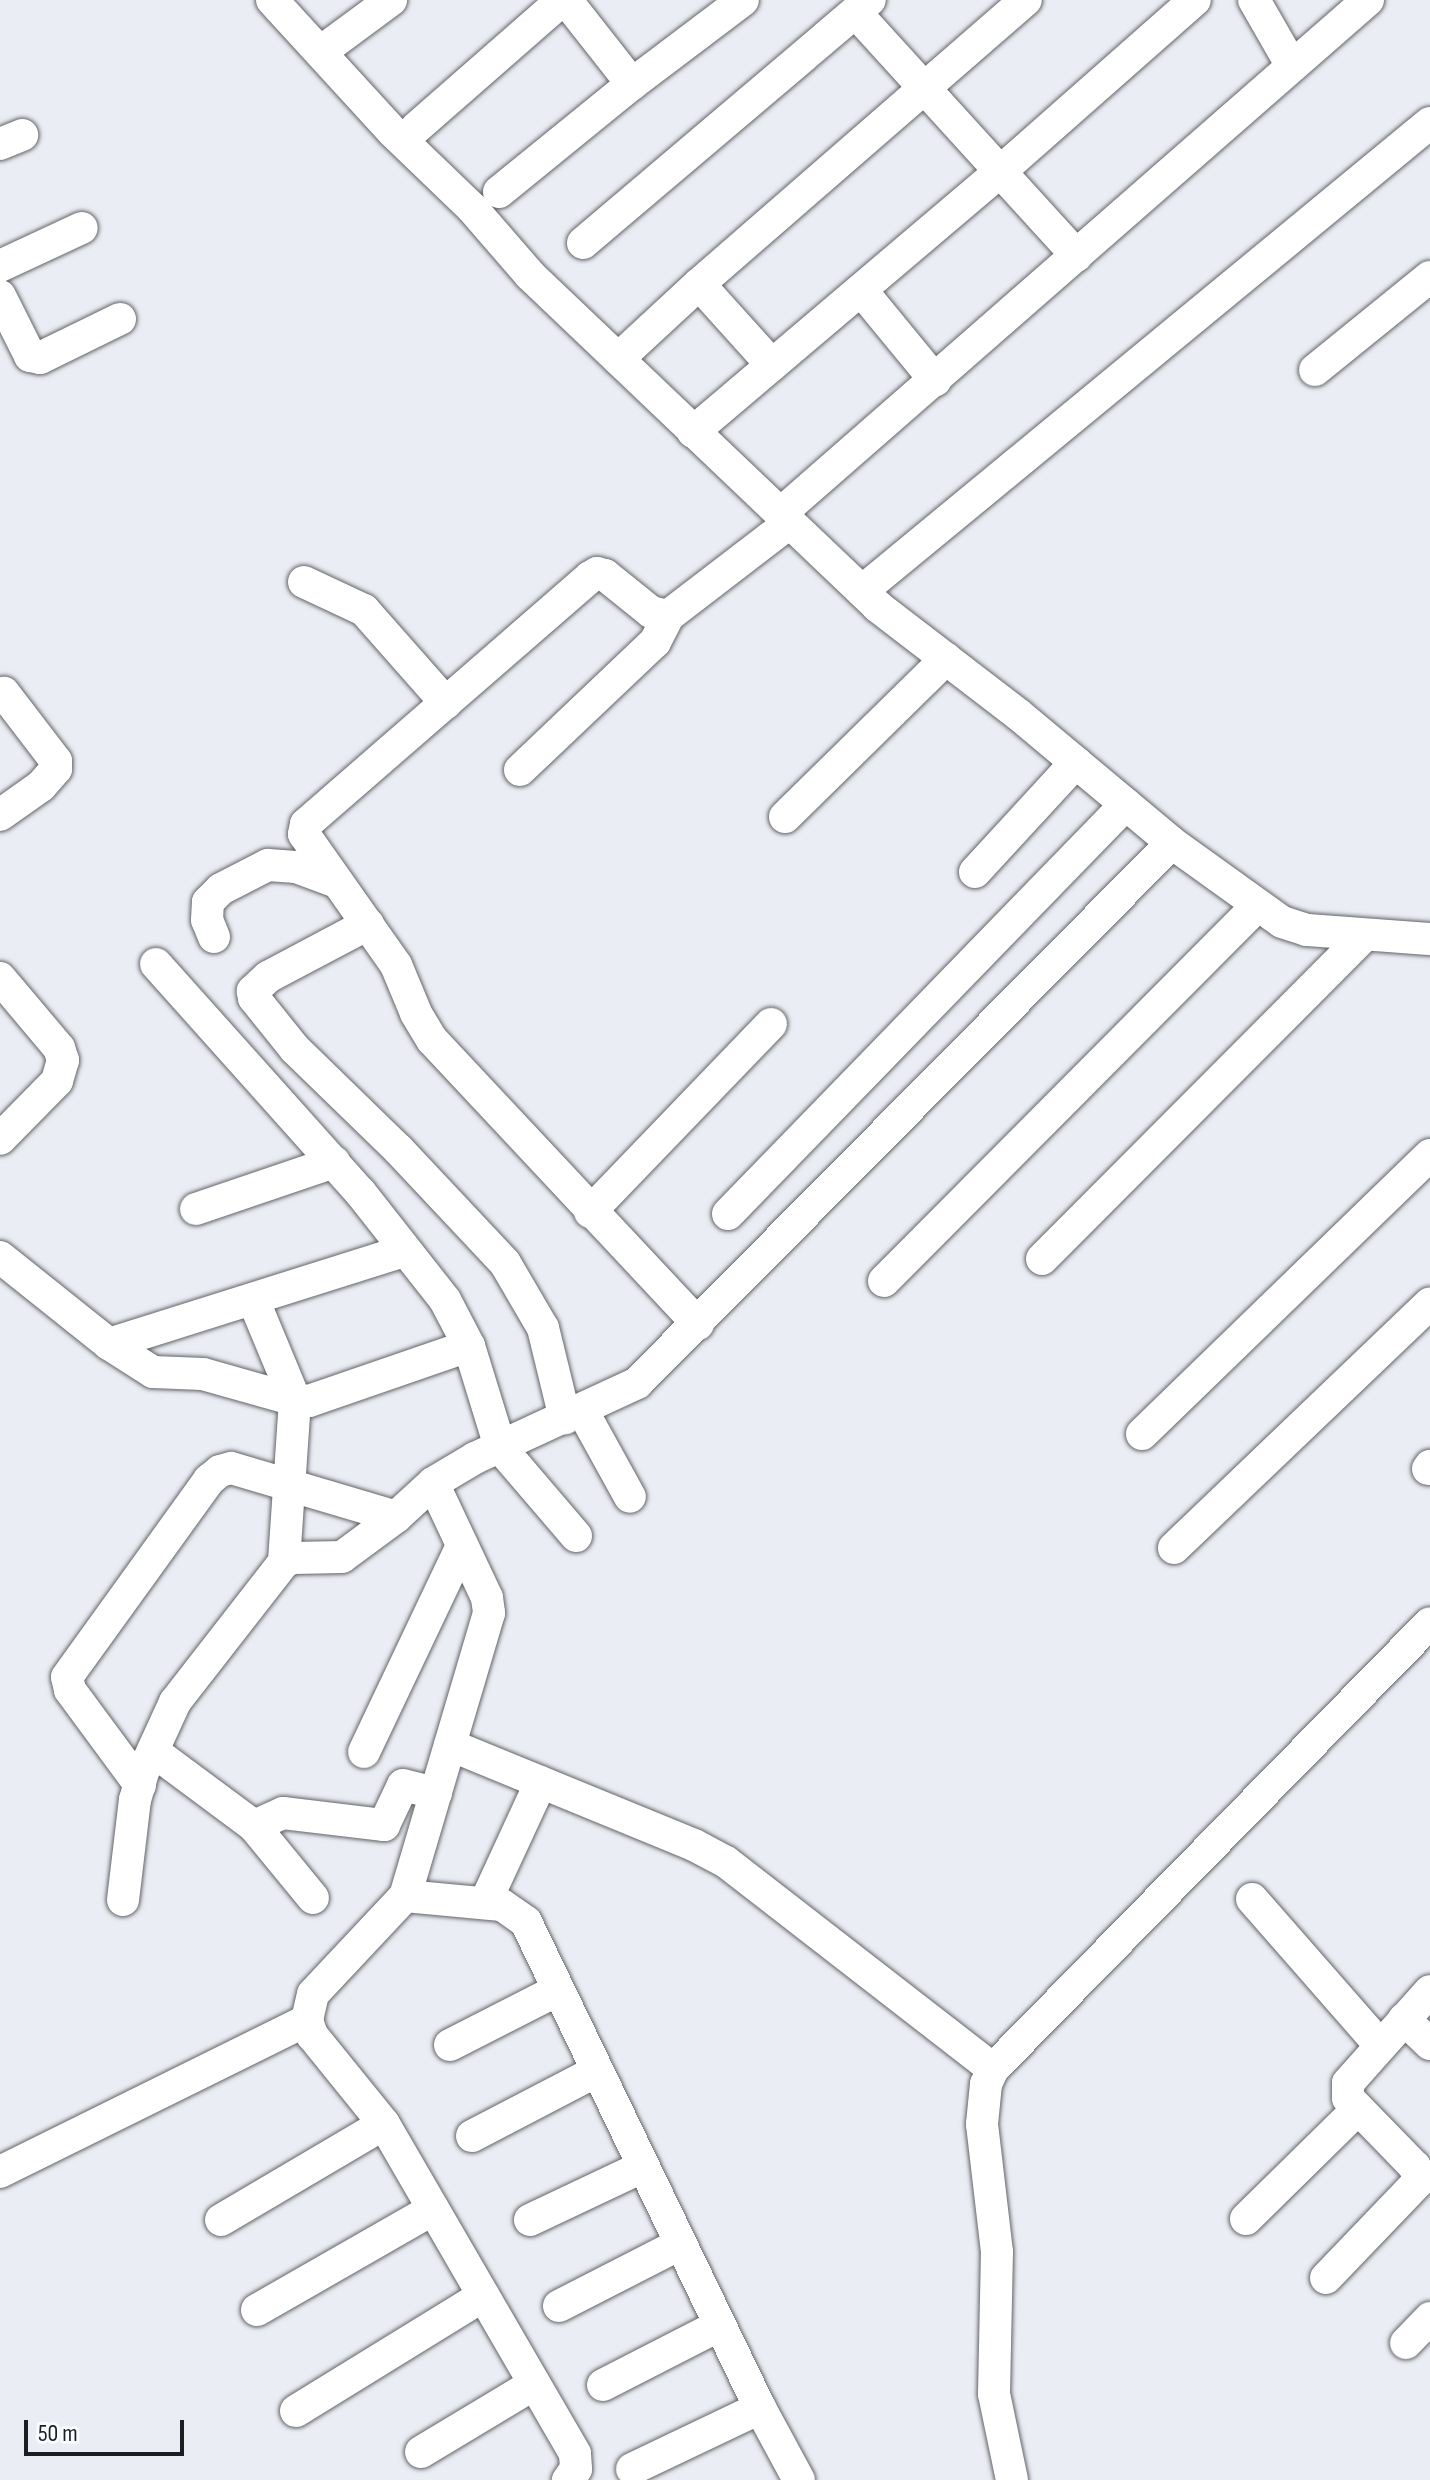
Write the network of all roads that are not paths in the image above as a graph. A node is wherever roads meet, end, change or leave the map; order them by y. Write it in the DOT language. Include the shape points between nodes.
graph roads {
  1 [pos="272,0"];
  2 [pos="391,0"];
  3 [pos="564,0"];
  4 [pos="743,0"];
  5 [pos="1026,0"];
  6 [pos="1195,0"];
  7 [pos="1254,0"];
  8 [pos="1368,0"];
  9 [pos="863,6"];
  10 [pos="330,45"];
  11 [pos="1292,66"];
  12 [pos="632,84"];
  13 [pos="924,87"];
  14 [pos="1430,123"];
  15 [pos="416,128"];
  16 [pos="1002,170"];
  17 [pos="499,192"];
  18 [pos="82,228"];
  19 [pos="583,243"];
  20 [pos="1077,256"];
  21 [pos="0,266"];
  22 [pos="1430,277"];
  23 [pos="699,284"];
  24 [pos="861,290"];
  25 [pos="0,296"];
  26 [pos="120,319"];
  27 [pos="618,359"];
  28 [pos="772,365"];
  29 [pos="1315,370"];
  30 [pos="935,380"];
  31 [pos="693,432"];
  32 [pos="785,519"];
  33 [pos="304,582"];
  34 [pos="862,591"];
  35 [pos="668,616"];
  36 [pos="946,659"];
  37 [pos="4,693"];
  38 [pos="446,703"];
  39 [pos="1076,762"];
  40 [pos="520,770"];
  41 [pos="1126,804"];
  42 [pos="0,815"];
  43 [pos="785,817"];
  44 [pos="1172,843"];
  45 [pos="975,872"];
  46 [pos="337,882"];
  47 [pos="1257,906"];
  48 [pos="368,924"];
  49 [pos="1365,935"];
  50 [pos="214,937"];
  51 [pos="1430,939"];
  52 [pos="156,964"];
  53 [pos="0,978"];
  54 [pos="771,1024"];
  55 [pos="0,1139"];
  56 [pos="1430,1155"];
  57 [pos="334,1162"];
  58 [pos="196,1209"];
  59 [pos="590,1212"];
  60 [pos="728,1214"];
  61 [pos="404,1251"];
  62 [pos="0,1257"];
  63 [pos="1042,1259"];
  64 [pos="884,1281"];
  65 [pos="253,1299"];
  66 [pos="1430,1303"];
  67 [pos="698,1324"];
  68 [pos="109,1344"];
  69 [pos="469,1346"];
  70 [pos="295,1400"];
  71 [pos="573,1414"];
  72 [pos="1142,1434"];
  73 [pos="500,1447"];
  74 [pos="433,1483"];
  75 [pos="292,1484"];
  76 [pos="630,1497"];
  77 [pos="396,1517"];
  78 [pos="576,1536"];
  79 [pos="462,1546"];
  80 [pos="1174,1548"];
  81 [pos="284,1562"];
  82 [pos="1430,1623"];
  83 [pos="450,1745"];
  84 [pos="153,1751"];
  85 [pos="364,1752"];
  86 [pos="541,1782"];
  87 [pos="140,1785"];
  88 [pos="436,1793"];
  89 [pos="254,1826"];
  90 [pos="405,1896"];
  91 [pos="313,1898"];
  92 [pos="1252,1899"];
  93 [pos="123,1900"];
  94 [pos="485,1903"];
  95 [pos="558,1990"];
  96 [pos="1430,1991"];
  97 [pos="1404,2019"];
  98 [pos="307,2020"];
  99 [pos="1430,2044"];
  100 [pos="450,2045"];
  101 [pos="1380,2045"];
  102 [pos="993,2069"];
  103 [pos="597,2071"];
  104 [pos="1357,2110"];
  105 [pos="384,2124"];
  106 [pos="472,2136"];
  107 [pos="642,2167"];
  108 [pos="0,2172"];
  109 [pos="433,2209"];
  110 [pos="1246,2219"];
  111 [pos="221,2220"];
  112 [pos="530,2220"];
  113 [pos="680,2244"];
  114 [pos="1326,2278"];
  115 [pos="483,2296"];
  116 [pos="559,2306"];
  117 [pos="257,2310"];
  118 [pos="1430,2318"];
  119 [pos="720,2325"];
  120 [pos="1406,2343"];
  121 [pos="534,2384"];
  122 [pos="603,2385"];
  123 [pos="760,2408"];
  124 [pos="296,2411"];
  125 [pos="421,2452"];
  126 [pos="632,2469"];
  127 [pos="568,2480"];
  128 [pos="799,2480"];
  129 [pos="1012,2480"];
  1 -- 27 [label="street" via="530,275"];
  2 -- 10 [label="street"];
  3 -- 12 [label="street"];
  3 -- 15 [label="street"];
  4 -- 12 [label="street"];
  5 -- 13 [label="street"];
  6 -- 16 [label="street"];
  7 -- 11 [label="street"];
  8 -- 11 [label="street"];
  9 -- 13 [label="street"];
  9 -- 19 [label="street"];
  11 -- 20 [label="street"];
  12 -- 17 [label="street"];
  13 -- 16 [label="street"];
  13 -- 23 [label="street"];
  14 -- 34 [label="street"];
  16 -- 20 [label="street"];
  16 -- 24 [label="street"];
  18 -- 21 [label="street"];
  20 -- 30 [label="street"];
  22 -- 29 [label="street"];
  23 -- 27 [label="street"];
  23 -- 28 [label="street"];
  24 -- 28 [label="street"];
  24 -- 30 [label="street"];
  25 -- 26 [label="street" via="30,356 40,358"];
  27 -- 31 [label="street"];
  28 -- 31 [label="street"];
  30 -- 32 [label="street"];
  31 -- 32 [label="street"];
  32 -- 34 [label="street"];
  32 -- 35 [label="street"];
  33 -- 38 [label="street" via="364,610"];
  34 -- 36 [label="street"];
  35 -- 38 [label="street" via="651,612 597,573"];
  35 -- 40 [label="street" via="655,642"];
  36 -- 39 [label="street"];
  36 -- 43 [label="street"];
  37 -- 42 [label="street" via="56,761 56,769"];
  38 -- 46 [label="street" via="306,824 309,844"];
  39 -- 41 [label="street"];
  39 -- 45 [label="street"];
  41 -- 44 [label="street"];
  41 -- 60 [label="street"];
  44 -- 47 [label="street"];
  44 -- 67 [label="street"];
  46 -- 48 [label="street"];
  46 -- 50 [label="street" via="296,867 268,865 221,889 208,902 207,920"];
  47 -- 49 [label="street" via="1307,930"];
  47 -- 64 [label="street"];
  48 -- 59 [label="street" via="396,965 432,1040"];
  48 -- 71 [label="street" via="268,977 253,991 254,998 295,1049 505,1263 543,1328"];
  49 -- 51 [label="street"];
  49 -- 63 [label="street"];
  52 -- 57 [label="street"];
  53 -- 55 [label="street" via="59,1048 63,1060 57,1081"];
  54 -- 59 [label="street"];
  56 -- 72 [label="street"];
  57 -- 58 [label="street"];
  57 -- 61 [label="street"];
  59 -- 67 [label="street"];
  61 -- 65 [label="street"];
  61 -- 69 [label="street" via="445,1300"];
  62 -- 68 [label="street"];
  65 -- 68 [label="street"];
  65 -- 70 [label="street"];
  66 -- 80 [label="street"];
  67 -- 71 [label="street" via="637,1383"];
  68 -- 70 [label="street" via="153,1372 203,1374"];
  69 -- 70 [label="street" via="309,1401"];
  69 -- 73 [label="street"];
  70 -- 75 [label="street"];
  71 -- 73 [label="street"];
  71 -- 76 [label="street"];
  73 -- 74 [label="street"];
  73 -- 78 [label="street"];
  74 -- 77 [label="street"];
  74 -- 79 [label="street"];
  75 -- 77 [label="street"];
  75 -- 81 [label="street"];
  75 -- 87 [label="street" via="231,1468 209,1480 67,1677 70,1690"];
  77 -- 81 [label="street" via="342,1557"];
  79 -- 83 [label="street" via="489,1613"];
  79 -- 85 [label="street"];
  81 -- 84 [label="street" via="175,1702"];
  82 -- 102 [label="street"];
  83 -- 86 [label="street"];
  83 -- 88 [label="street"];
  84 -- 87 [label="street"];
  84 -- 89 [label="street"];
  86 -- 94 [label="street"];
  86 -- 102 [label="street" via="726,1862"];
  87 -- 93 [label="street"];
  88 -- 89 [label="street" via="403,1785 384,1825 283,1813"];
  88 -- 90 [label="street"];
  89 -- 91 [label="street"];
  90 -- 94 [label="street"];
  90 -- 98 [label="street" via="313,1994"];
  92 -- 101 [label="street"];
  94 -- 95 [label="street" via="502,1905 526,1922"];
  95 -- 100 [label="street"];
  95 -- 103 [label="street"];
  96 -- 97 [label="street"];
  97 -- 99 [label="street"];
  97 -- 101 [label="street"];
  98 -- 105 [label="street" via="312,2035"];
  98 -- 108 [label="street"];
  101 -- 104 [label="street" via="1348,2083 1348,2098"];
  102 -- 129 [label="street" via="982,2124 997,2252 994,2394"];
  103 -- 106 [label="street"];
  103 -- 107 [label="street"];
  104 -- 110 [label="street"];
  104 -- 114 [label="street" via="1415,2167 1419,2181"];
  105 -- 109 [label="street"];
  105 -- 111 [label="street"];
  107 -- 112 [label="street"];
  107 -- 113 [label="street"];
  109 -- 115 [label="street"];
  109 -- 117 [label="street"];
  113 -- 116 [label="street"];
  113 -- 119 [label="street"];
  115 -- 121 [label="street"];
  115 -- 124 [label="street"];
  118 -- 120 [label="street"];
  119 -- 122 [label="street"];
  119 -- 123 [label="street"];
  121 -- 125 [label="street"];
  121 -- 127 [label="street" via="575,2454 576,2469"];
  123 -- 126 [label="street"];
  123 -- 128 [label="street"];
}
